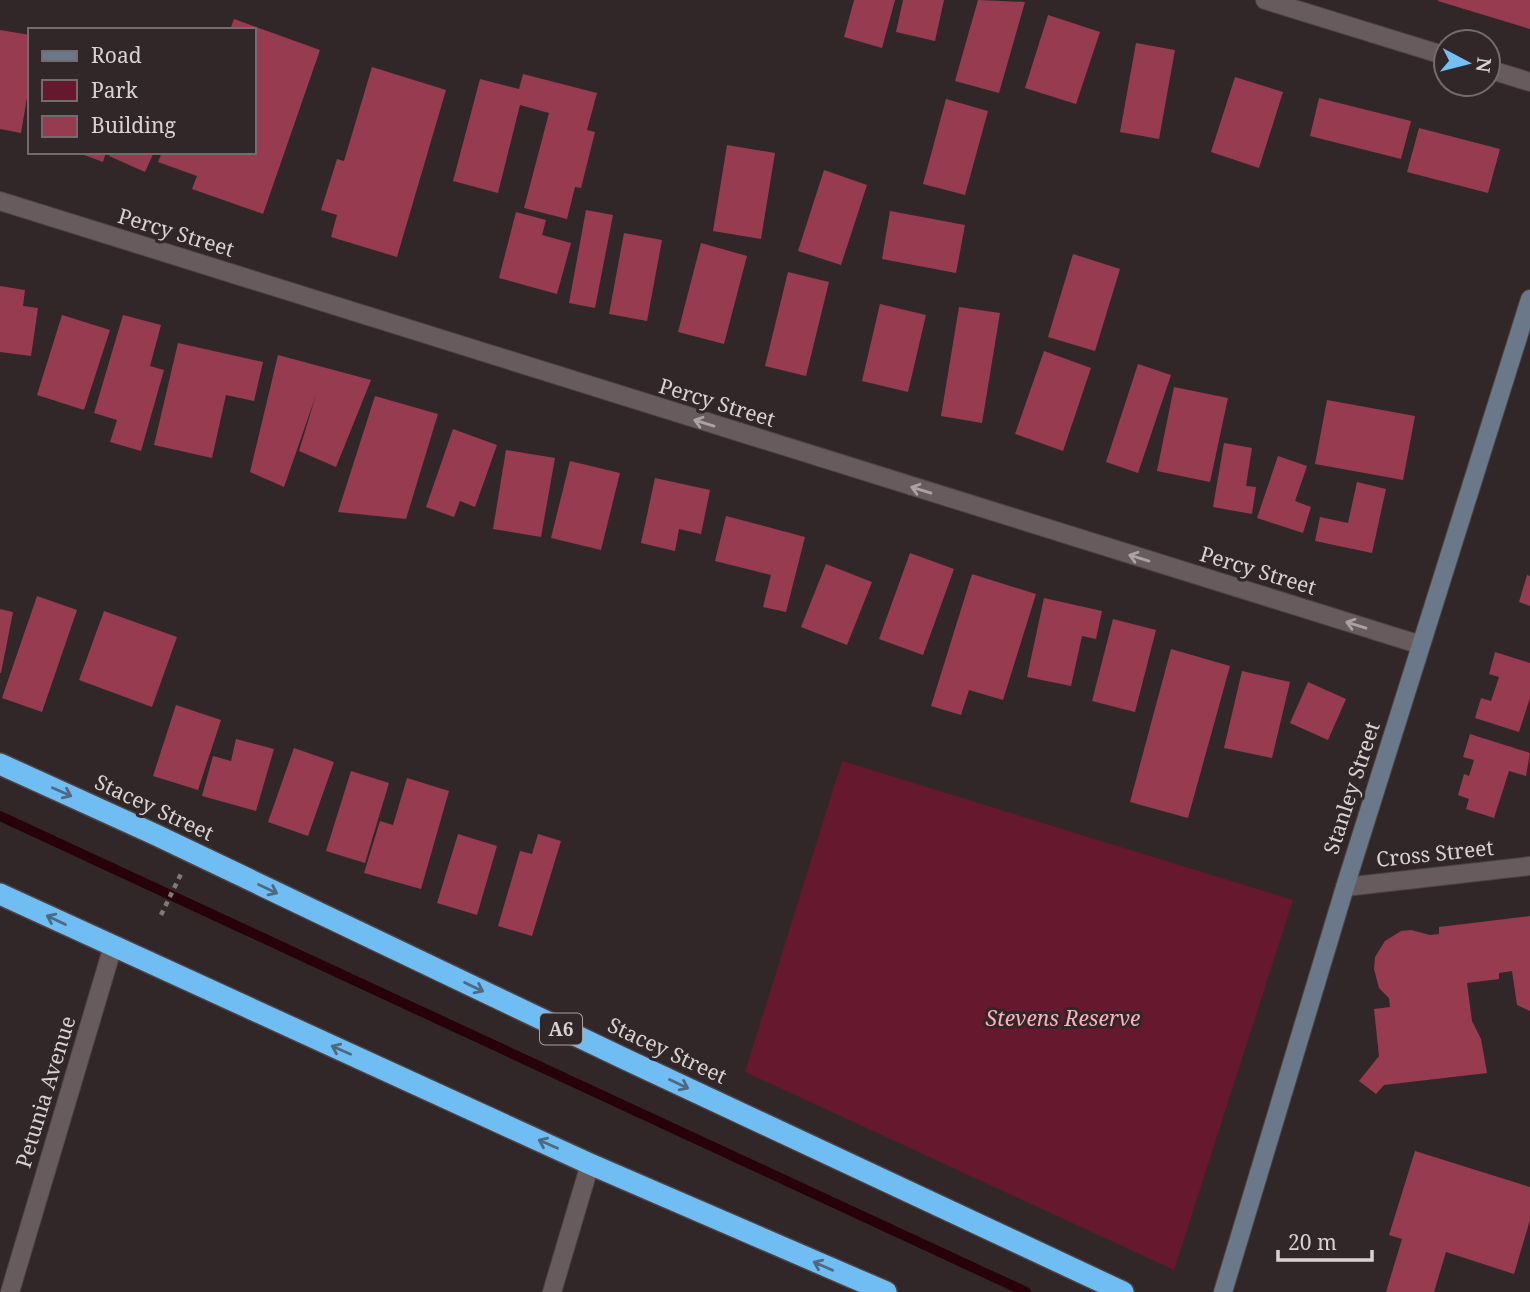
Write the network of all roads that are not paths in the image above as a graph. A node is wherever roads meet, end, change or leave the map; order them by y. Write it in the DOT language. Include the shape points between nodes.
graph roads {
  1 [pos="1265,0"];
  2 [pos="1432,52"];
  3 [pos="1502,73"];
  4 [pos="1530,82"];
  5 [pos="0,201"];
  6 [pos="1530,299"];
  7 [pos="1421,645"];
  8 [pos="0,764"];
  9 [pos="1530,866"];
  10 [pos="1345,887"];
  11 [pos="0,894"];
  12 [pos="113,946"];
  13 [pos="590,1164"];
  14 [pos="10,1292"];
  15 [pos="552,1292"];
  16 [pos="886,1292"];
  17 [pos="1123,1292"];
  18 [pos="1223,1292"];
  1 -- 2 [label="street"];
  3 -- 4 [label="street"];
  7 -- 5 [label="street, Percy Street, one-way"];
  6 -- 7 [label="street, Stanley Street"];
  7 -- 10 [label="street, Stanley Street"];
  8 -- 17 [label="highway, Stacey Street / A6, one-way"];
  9 -- 10 [label="street, Cross Street"];
  10 -- 18 [label="street, Stanley Street"];
  12 -- 11 [label="highway, one-way"];
  13 -- 12 [label="highway, one-way"];
  12 -- 14 [label="street, Petunia Avenue"];
  13 -- 15 [label="street"];
  16 -- 13 [label="highway, one-way"];
}
